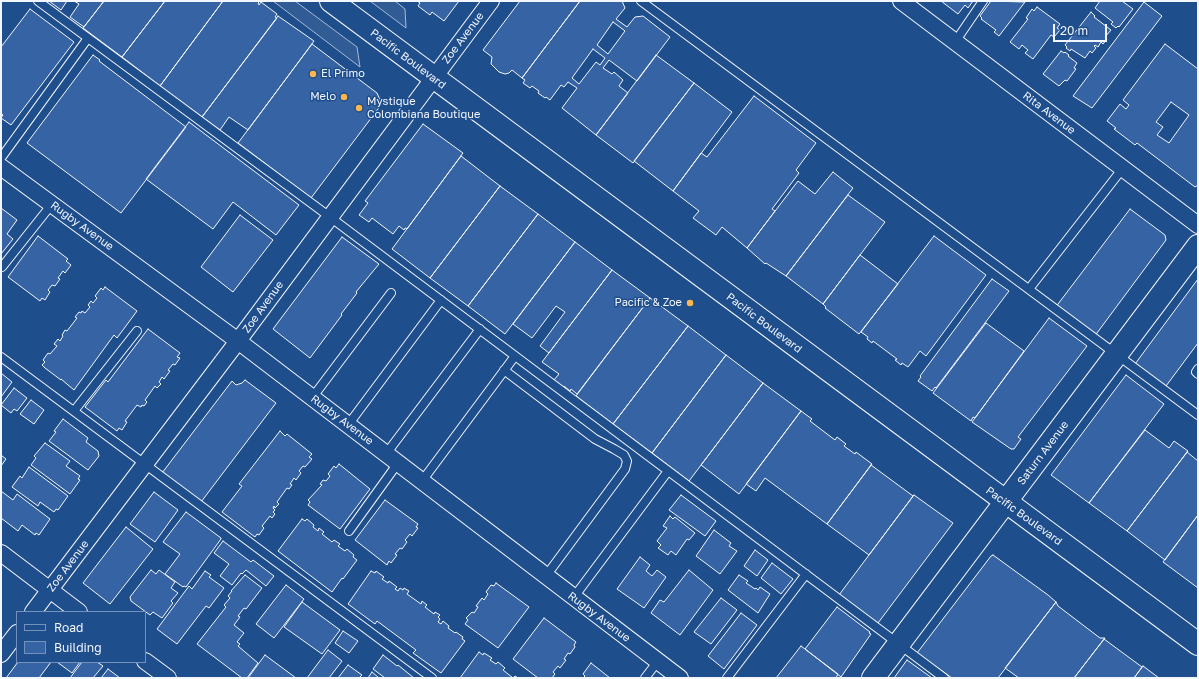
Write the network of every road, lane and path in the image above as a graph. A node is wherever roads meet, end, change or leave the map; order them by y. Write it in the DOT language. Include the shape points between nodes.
graph roads {
  1 [pos="38,1"];
  2 [pos="331,1"];
  3 [pos="491,1"];
  4 [pos="641,1"];
  5 [pos="901,1"];
  6 [pos="983,1"];
  7 [pos="88,38"];
  8 [pos="955,42"];
  9 [pos="433,78"];
  10 [pos="1,158"];
  11 [pos="1,167"];
  12 [pos="1123,168"];
  13 [pos="52,204"];
  14 [pos="330,217"];
  15 [pos="1198,225"];
  16 [pos="1198,246"];
  17 [pos="2,267"];
  18 [pos="1029,289"];
  19 [pos="391,293"];
  20 [pos="441,300"];
  21 [pos="480,329"];
  22 [pos="137,331"];
  23 [pos="238,341"];
  24 [pos="1117,355"];
  25 [pos="515,356"];
  26 [pos="1,357"];
  27 [pos="1198,369"];
  28 [pos="504,370"];
  29 [pos="1198,374"];
  30 [pos="312,398"];
  31 [pos="74,411"];
  32 [pos="1198,415"];
  33 [pos="348,425"];
  34 [pos="392,458"];
  35 [pos="145,464"];
  36 [pos="668,470"];
  37 [pos="422,481"];
  38 [pos="1006,503"];
  39 [pos="348,531"];
  40 [pos="1,553"];
  41 [pos="806,574"];
  42 [pos="546,576"];
  43 [pos="50,590"];
  44 [pos="574,597"];
  45 [pos="34,611"];
  46 [pos="78,611"];
  47 [pos="16,634"];
  48 [pos="899,644"];
  49 [pos="1198,644"];
  50 [pos="1,654"];
  51 [pos="658,661"];
  52 [pos="146,662"];
  53 [pos="168,678"];
  54 [pos="432,678"];
  55 [pos="645,678"];
  56 [pos="680,678"];
  57 [pos="727,678"];
  58 [pos="873,678"];
  59 [pos="944,678"];
  1 -- 7 [label="lane"];
  2 -- 9 [label="main road, Pacific Boulevard"];
  3 -- 9 [label="street, Zoe Avenue"];
  4 -- 18 [label="lane"];
  5 -- 8 [label="street, Rita Avenue"];
  6 -- 8 [label="lane"];
  7 -- 10 [label="lane"];
  7 -- 14 [label="lane"];
  8 -- 12 [label="street, Rita Avenue"];
  9 -- 14 [label="street, Zoe Avenue"];
  9 -- 38 [label="main road, Pacific Boulevard"];
  11 -- 13 [label="street, Rugby Avenue"];
  12 -- 15 [label="street, Rita Avenue"];
  12 -- 18 [label="lane"];
  13 -- 17 [label="lane"];
  13 -- 23 [label="street, Rugby Avenue"];
  14 -- 20 [label="lane"];
  14 -- 23 [label="street, Zoe Avenue"];
  16 -- 24 [label="main road, Saturn Avenue"];
  18 -- 24 [label="lane"];
  19 -- 30 [label="lane"];
  20 -- 21 [label="lane"];
  20 -- 33 [label="lane"];
  21 -- 25 [label="lane"];
  21 -- 34 [label="lane"];
  22 -- 31 [label="lane"];
  23 -- 30 [label="street, Rugby Avenue"];
  23 -- 35 [label="street, Zoe Avenue"];
  24 -- 32 [label="lane"];
  24 -- 38 [label="main road, Saturn Avenue"];
  25 -- 28 [label="lane"];
  25 -- 36 [label="lane"];
  26 -- 31 [label="lane"];
  27 -- 29 [label="lane"];
  28 -- 37 [label="lane"];
  28 -- 42 [label="lane" via="595,439 624,455 627,461 625,469"];
  30 -- 33 [label="street, Rugby Avenue"];
  31 -- 35 [label="lane"];
  33 -- 34 [label="street, Rugby Avenue"];
  34 -- 37 [label="street, Rugby Avenue"];
  34 -- 39 [label="lane"];
  35 -- 43 [label="street, Zoe Avenue"];
  35 -- 54 [label="lane"];
  36 -- 41 [label="lane"];
  36 -- 44 [label="lane"];
  37 -- 42 [label="street, Rugby Avenue"];
  38 -- 48 [label="main road, Saturn Avenue"];
  38 -- 49 [label="main road, Pacific Boulevard"];
  40 -- 43 [label="street"];
  41 -- 48 [label="lane"];
  41 -- 57 [label="lane"];
  42 -- 44 [label="street, Rugby Avenue"];
  43 -- 45 [label="street, Zoe Avenue"];
  43 -- 46 [label="street"];
  44 -- 51 [label="street, Rugby Avenue"];
  47 -- 50 [label="street"];
  48 -- 58 [label="main road, Saturn Avenue"];
  48 -- 59 [label="lane"];
  51 -- 55 [label="lane"];
  51 -- 56 [label="street, Rugby Avenue"];
  52 -- 53 [label="street"];
}
